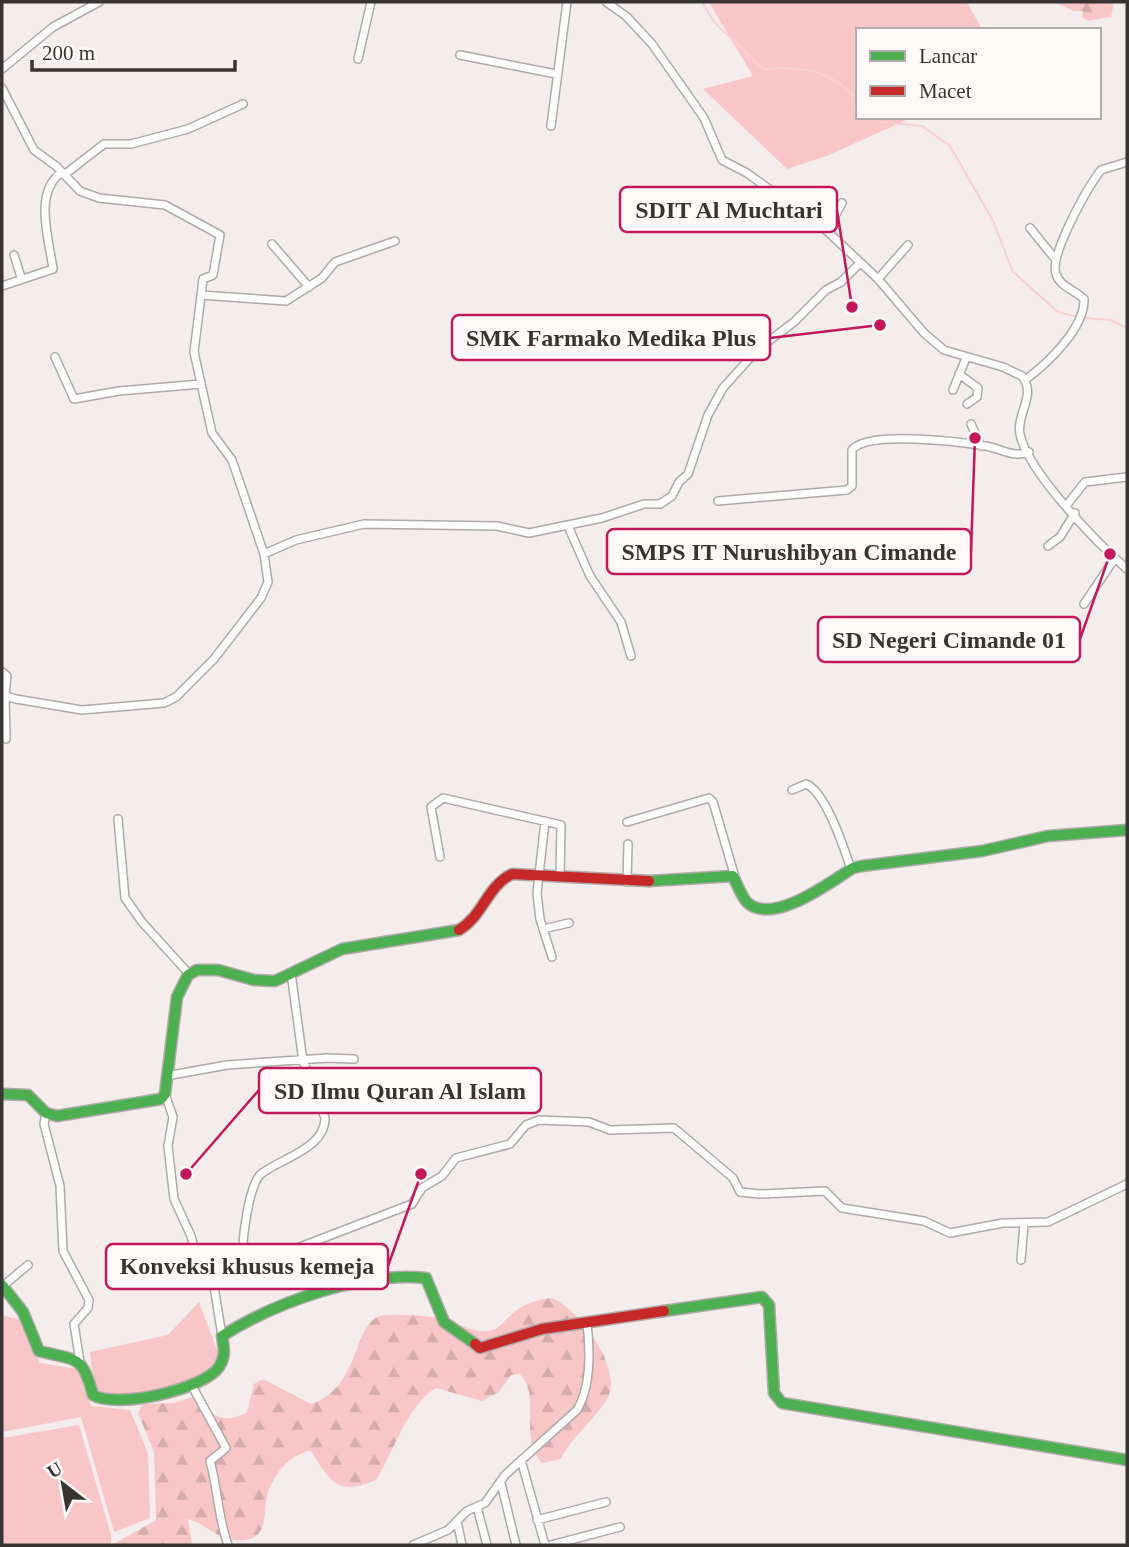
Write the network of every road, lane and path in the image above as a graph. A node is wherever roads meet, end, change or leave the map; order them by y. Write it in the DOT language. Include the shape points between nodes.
graph roads {
  1 [pos="99,2"];
  2 [pos="371,2"];
  3 [pos="567,2"];
  4 [pos="606,2"];
  5 [pos="460,55"];
  6 [pos="358,59"];
  7 [pos="2,69"];
  8 [pos="556,74"];
  9 [pos="2,88"];
  10 [pos="243,104"];
  11 [pos="551,126"];
  12 [pos="1127,162"];
  13 [pos="63,173"];
  14 [pos="842,203"];
  15 [pos="1030,228"];
  16 [pos="827,231"];
  17 [pos="396,242"];
  18 [pos="272,244"];
  19 [pos="908,245"];
  20 [pos="14,256"];
  21 [pos="1056,260"];
  22 [pos="859,264"];
  23 [pos="21,277"];
  24 [pos="878,279"];
  25 [pos="2,286"];
  26 [pos="309,287"];
  27 [pos="201,295"];
  28 [pos="55,358"];
  29 [pos="966,358"];
  30 [pos="959,374"];
  31 [pos="1025,380"];
  32 [pos="201,384"];
  33 [pos="953,390"];
  34 [pos="967,404"];
  35 [pos="971,424"];
  36 [pos="981,446"];
  37 [pos="1028,452"];
  38 [pos="1127,477"];
  39 [pos="718,500"];
  40 [pos="1066,506"];
  41 [pos="1075,513"];
  42 [pos="568,526"];
  43 [pos="1048,546"];
  44 [pos="264,554"];
  45 [pos="1115,558"];
  46 [pos="1127,569"];
  47 [pos="1084,604"];
  48 [pos="631,656"];
  49 [pos="2,672"];
  50 [pos="5,696"];
  51 [pos="6,739"];
  52 [pos="792,790"];
  53 [pos="118,819"];
  54 [pos="545,821"];
  55 [pos="627,822"];
  56 [pos="1127,830"];
  57 [pos="628,844"];
  58 [pos="440,857"];
  59 [pos="851,869"];
  60 [pos="540,874"];
  61 [pos="560,876"];
  62 [pos="735,877"];
  63 [pos="627,882"];
  64 [pos="569,923"];
  65 [pos="543,929"];
  66 [pos="552,957"];
  67 [pos="291,973"];
  68 [pos="189,974"];
  69 [pos="354,1059"];
  70 [pos="303,1061"];
  71 [pos="166,1076"];
  72 [pos="2,1094"];
  73 [pos="165,1094"];
  74 [pos="46,1113"];
  75 [pos="1127,1184"];
  76 [pos="1024,1224"];
  77 [pos="1021,1260"];
  78 [pos="243,1264"];
  79 [pos="28,1265"];
  80 [pos="214,1273"];
  81 [pos="2,1285"];
  82 [pos="587,1323"];
  83 [pos="222,1336"];
  84 [pos="80,1362"];
  85 [pos="191,1384"];
  86 [pos="521,1460"];
  87 [pos="1127,1461"];
  88 [pos="500,1483"];
  89 [pos="606,1502"];
  90 [pos="477,1507"];
  91 [pos="537,1520"];
  92 [pos="457,1521"];
  93 [pos="620,1527"];
  94 [pos="433,1541"];
  95 [pos="228,1545"];
  96 [pos="412,1545"];
  97 [pos="462,1545"];
  98 [pos="487,1545"];
  99 [pos="516,1545"];
  100 [pos="545,1545"];
  101 [pos="551,1545"];
  1 -- 7 [label="street" via="53,27"];
  2 -- 6 [label="street"];
  3 -- 8 [label="street"];
  4 -- 16 [label="street" via="652,44 704,118 722,160"];
  5 -- 8 [label="street"];
  8 -- 11 [label="street"];
  9 -- 13 [label="street" via="34,150"];
  10 -- 13 [label="street" via="188,129 131,144 104,144"];
  12 -- 21 [label="street" via="1098,173"];
  13 -- 23 [label="street" via="47,190 53,269"];
  13 -- 27 [label="street" via="89,196 160,204 219,234 213,275 203,279"];
  14 -- 16 [label="street"];
  15 -- 21 [label="street"];
  16 -- 22 [label="street"];
  17 -- 26 [label="street" via="335,262"];
  18 -- 26 [label="street"];
  19 -- 24 [label="street"];
  20 -- 23 [label="street"];
  21 -- 31 [label="street" via="1057,278 1084,299 1061,349"];
  22 -- 24 [label="street"];
  22 -- 42 [label="street" via="757,350 723,388 708,415 689,472 672,496 660,504 628,508"];
  23 -- 25 [label="street"];
  24 -- 29 [label="street" via="924,333 944,350"];
  26 -- 27 [label="street" via="279,302"];
  27 -- 32 [label="street" via="193,343"];
  28 -- 32 [label="street" via="76,400"];
  29 -- 30 [label="street"];
  29 -- 31 [label="street" via="1003,367"];
  30 -- 33 [label="street"];
  30 -- 34 [label="street" via="978,388 978,397"];
  31 -- 37 [label="street" via="1027,402 1020,432"];
  32 -- 44 [label="street" via="212,433 232,460"];
  35 -- 36 [label="street"];
  36 -- 37 [label="street" via="1015,455"];
  36 -- 39 [label="street" via="931,440 863,442 852,450 852,486 847,490"];
  37 -- 40 [label="street"];
  38 -- 40 [label="street" via="1086,482"];
  40 -- 41 [label="street"];
  41 -- 43 [label="street"];
  41 -- 45 [label="street"];
  42 -- 44 [label="street" via="518,533 497,526 364,524 296,540"];
  42 -- 48 [label="street" via="590,576 621,622"];
  44 -- 50 [label="street" via="268,582 261,597 214,659 171,700 82,710"];
  45 -- 46 [label="street"];
  45 -- 47 [label="street"];
  49 -- 50 [label="street" via="7,676"];
  50 -- 51 [label="street"];
  52 -- 59 [label="street" via="806,784 815,789"];
  53 -- 68 [label="street" via="125,898"];
  54 -- 58 [label="street" via="443,798 431,807"];
  54 -- 60 [label="street"];
  54 -- 61 [label="street" via="564,829"];
  55 -- 62 [label="street" via="709,798"];
  56 -- 59 [label="street" via="1048,836 982,851"];
  57 -- 63 [label="street"];
  59 -- 62 [label="street" via="803,900 758,909 747,903"];
  60 -- 61 [label="street"];
  60 -- 65 [label="street" via="537,893"];
  60 -- 67 [label="street" via="516,873 504,878 469,923 456,931 340,951"];
  61 -- 63 [label="street"];
  62 -- 63 [label="street"];
  64 -- 65 [label="street"];
  65 -- 66 [label="street"];
  67 -- 68 [label="street" via="269,982 208,969"];
  67 -- 70 [label="street"];
  68 -- 71 [label="street" via="176,1009"];
  69 -- 70 [label="street"];
  70 -- 71 [label="street" via="227,1065"];
  70 -- 78 [label="street" via="323,1111 324,1127 312,1143 258,1177 248,1199"];
  71 -- 73 [label="street"];
  72 -- 74 [label="street" via="28,1095"];
  73 -- 74 [label="street" via="153,1101 78,1114"];
  73 -- 80 [label="street" via="173,1116 168,1146 174,1199 191,1236 195,1273"];
  74 -- 84 [label="street" via="44,1124 60,1186 63,1251 89,1300 74,1324"];
  75 -- 76 [label="street" via="1048,1222"];
  76 -- 77 [label="street"];
  76 -- 78 [label="street" via="998,1223 950,1233 924,1222 842,1208 825,1191 740,1192 733,1178 674,1128 610,1130 589,1122 542,1119 527,1125 510,1144 456,1158 442,1176 422,1188 412,1204 279,1255"];
  78 -- 80 [label="street"];
  79 -- 81 [label="street"];
  80 -- 83 [label="street"];
  81 -- 84 [label="street" via="25,1316 39,1351"];
  82 -- 83 [label="street" via="534,1331 480,1348 444,1322 426,1278 402,1275 281,1305"];
  82 -- 86 [label="street" via="589,1346 580,1404"];
  82 -- 87 [label="street" via="762,1297 769,1305 774,1393 782,1403"];
  83 -- 85 [label="street" via="225,1352 220,1366"];
  84 -- 85 [label="street" via="99,1401 168,1393"];
  85 -- 95 [label="street" via="226,1448 210,1461"];
  86 -- 88 [label="street"];
  86 -- 91 [label="street"];
  88 -- 90 [label="street" via="489,1500"];
  88 -- 99 [label="street"];
  89 -- 91 [label="street"];
  90 -- 92 [label="street"];
  90 -- 98 [label="street"];
  91 -- 100 [label="street"];
  92 -- 94 [label="street"];
  92 -- 97 [label="street"];
  93 -- 101 [label="street"];
  94 -- 96 [label="street"];
}
